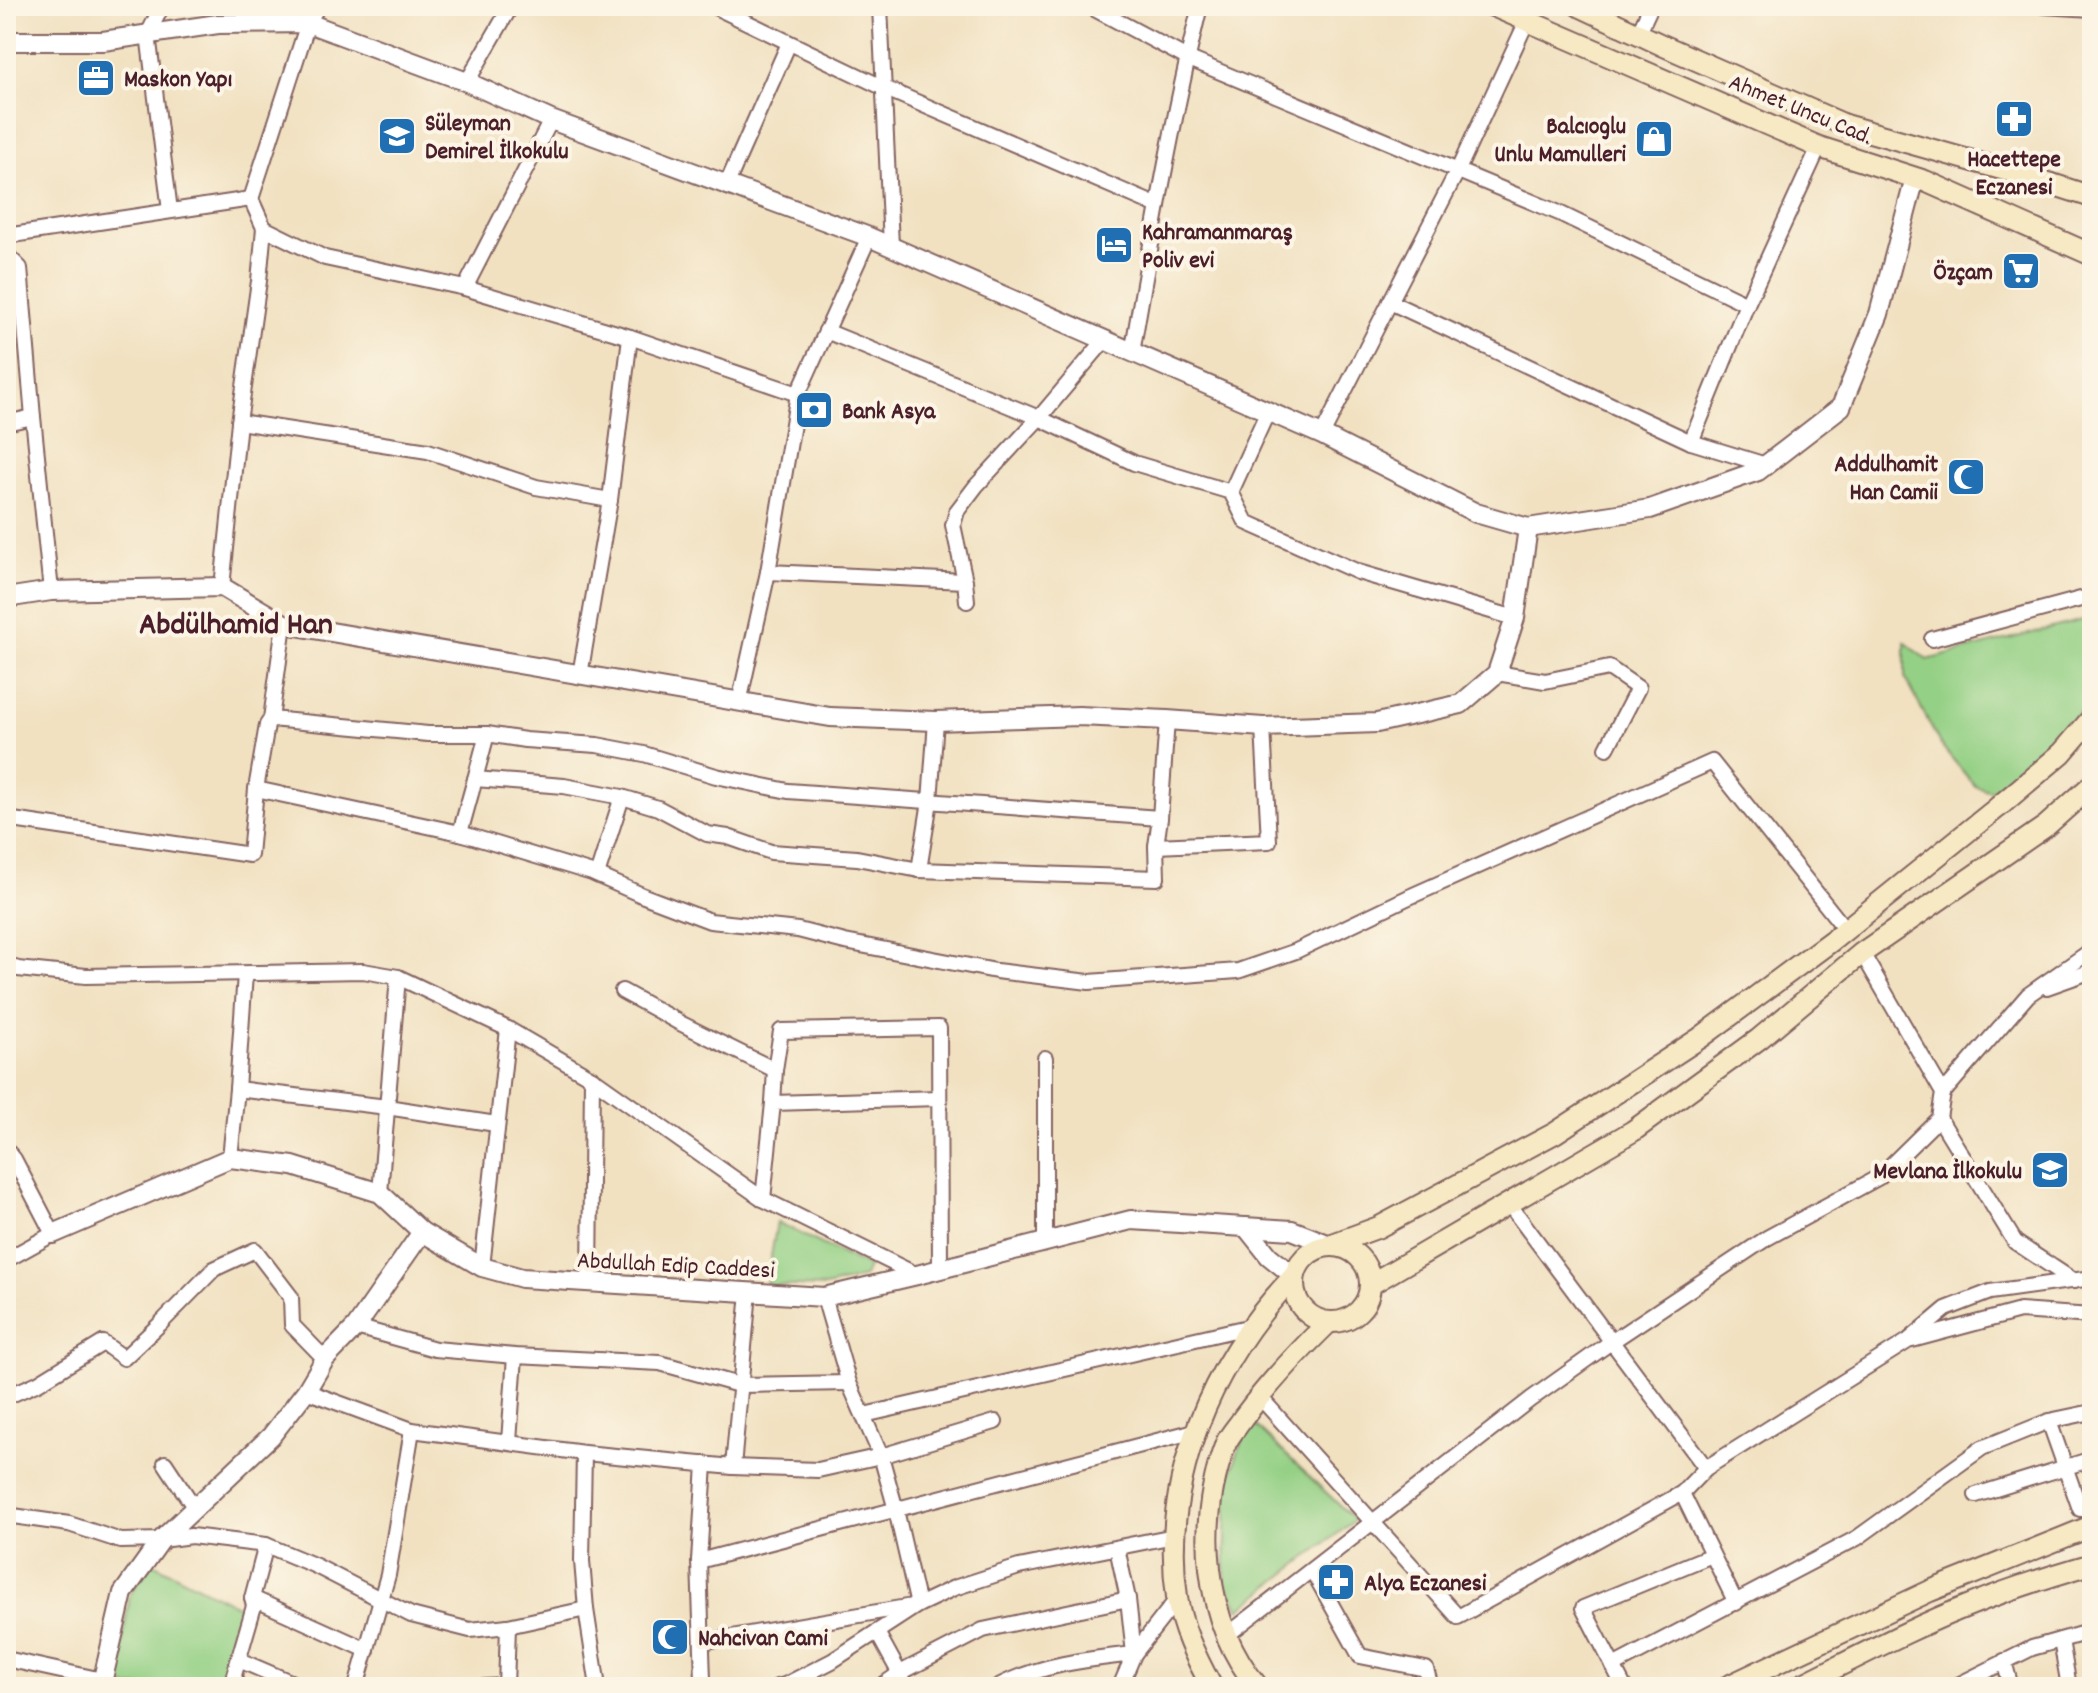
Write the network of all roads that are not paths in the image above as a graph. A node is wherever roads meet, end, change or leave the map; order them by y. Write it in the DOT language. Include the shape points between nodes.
graph roads {
  1 [pos="162,6"];
  2 [pos="318,6"];
  3 [pos="511,6"];
  4 [pos="713,6"];
  5 [pos="880,6"];
  6 [pos="1089,6"];
  7 [pos="1200,6"];
  8 [pos="1493,6"];
  9 [pos="1579,6"];
  10 [pos="1651,6"];
  11 [pos="2044,6"];
  12 [pos="2092,9"];
  13 [pos="1527,21"];
  14 [pos="308,23"];
  15 [pos="148,34"];
  16 [pos="1638,34"];
  17 [pos="6,41"];
  18 [pos="789,43"];
  19 [pos="1187,58"];
  20 [pos="467,82"];
  21 [pos="884,88"];
  22 [pos="551,120"];
  23 [pos="1819,147"];
  24 [pos="1457,172"];
  25 [pos="1915,178"];
  26 [pos="726,186"];
  27 [pos="2092,197"];
  28 [pos="251,199"];
  29 [pos="1158,206"];
  30 [pos="170,211"];
  31 [pos="264,228"];
  32 [pos="6,236"];
  33 [pos="869,237"];
  34 [pos="891,246"];
  35 [pos="6,254"];
  36 [pos="2092,255"];
  37 [pos="13,270"];
  38 [pos="465,288"];
  39 [pos="1390,302"];
  40 [pos="1747,304"];
  41 [pos="826,331"];
  42 [pos="630,337"];
  43 [pos="1104,341"];
  44 [pos="1132,353"];
  45 [pos="798,394"];
  46 [pos="1268,411"];
  47 [pos="33,417"];
  48 [pos="1039,418"];
  49 [pos="239,422"];
  50 [pos="6,423"];
  51 [pos="1322,435"];
  52 [pos="1691,442"];
  53 [pos="1766,465"];
  54 [pos="1231,492"];
  55 [pos="610,500"];
  56 [pos="1528,528"];
  57 [pos="768,572"];
  58 [pos="965,581"];
  59 [pos="222,587"];
  60 [pos="51,591"];
  61 [pos="2092,596"];
  62 [pos="6,598"];
  63 [pos="967,601"];
  64 [pos="1515,618"];
  65 [pos="284,624"];
  66 [pos="1932,639"];
  67 [pos="1497,673"];
  68 [pos="580,675"];
  69 [pos="739,703"];
  70 [pos="2092,718"];
  71 [pos="271,719"];
  72 [pos="1167,720"];
  73 [pos="936,721"];
  74 [pos="1263,727"];
  75 [pos="487,734"];
  76 [pos="1607,748"];
  77 [pos="475,779"];
  78 [pos="2092,785"];
  79 [pos="256,789"];
  80 [pos="622,797"];
  81 [pos="930,801"];
  82 [pos="1160,818"];
  83 [pos="6,819"];
  84 [pos="460,833"];
  85 [pos="1156,846"];
  86 [pos="919,870"];
  87 [pos="597,875"];
  88 [pos="1846,930"];
  89 [pos="2092,950"];
  90 [pos="1862,953"];
  91 [pos="6,965"];
  92 [pos="2092,971"];
  93 [pos="245,974"];
  94 [pos="398,977"];
  95 [pos="622,991"];
  96 [pos="2028,995"];
  97 [pos="508,1029"];
  98 [pos="1045,1058"];
  99 [pos="775,1070"];
  100 [pos="592,1078"];
  101 [pos="237,1089"];
  102 [pos="1943,1093"];
  103 [pos="939,1098"];
  104 [pos="773,1103"];
  105 [pos="387,1107"];
  106 [pos="1939,1118"];
  107 [pos="496,1124"];
  108 [pos="6,1150"];
  109 [pos="230,1158"];
  110 [pos="380,1193"];
  111 [pos="763,1199"];
  112 [pos="1509,1204"];
  113 [pos="1246,1227"];
  114 [pos="422,1232"];
  115 [pos="53,1234"];
  116 [pos="1045,1243"];
  117 [pos="1330,1245"];
  118 [pos="6,1260"];
  119 [pos="482,1267"];
  120 [pos="940,1269"];
  121 [pos="917,1275"];
  122 [pos="1294,1276"];
  123 [pos="2092,1278"];
  124 [pos="2074,1281"];
  125 [pos="590,1282"];
  126 [pos="1371,1284"];
  127 [pos="749,1292"];
  128 [pos="824,1297"];
  129 [pos="2092,1316"];
  130 [pos="1329,1322"];
  131 [pos="1252,1326"];
  132 [pos="356,1327"];
  133 [pos="1908,1341"];
  134 [pos="1611,1342"];
  135 [pos="515,1356"];
  136 [pos="325,1359"];
  137 [pos="849,1383"];
  138 [pos="739,1385"];
  139 [pos="306,1391"];
  140 [pos="1259,1396"];
  141 [pos="6,1397"];
  142 [pos="2092,1412"];
  143 [pos="864,1415"];
  144 [pos="2049,1421"];
  145 [pos="995,1422"];
  146 [pos="412,1430"];
  147 [pos="1195,1431"];
  148 [pos="509,1442"];
  149 [pos="584,1453"];
  150 [pos="881,1456"];
  151 [pos="2092,1459"];
  152 [pos="165,1463"];
  153 [pos="705,1464"];
  154 [pos="733,1467"];
  155 [pos="2065,1467"];
  156 [pos="1706,1468"];
  157 [pos="1682,1493"];
  158 [pos="1976,1495"];
  159 [pos="194,1507"];
  160 [pos="896,1510"];
  161 [pos="6,1515"];
  162 [pos="2086,1518"];
  163 [pos="1373,1522"];
  164 [pos="1174,1536"];
  165 [pos="161,1540"];
  166 [pos="266,1545"];
  167 [pos="1117,1548"];
  168 [pos="1712,1555"];
  169 [pos="699,1561"];
  170 [pos="2092,1564"];
  171 [pos="1312,1570"];
  172 [pos="252,1598"];
  173 [pos="1128,1599"];
  174 [pos="1177,1599"];
  175 [pos="381,1600"];
  176 [pos="1736,1603"];
  177 [pos="918,1605"];
  178 [pos="586,1609"];
  179 [pos="508,1626"];
  180 [pos="2092,1631"];
  181 [pos="877,1632"];
  182 [pos="1226,1636"];
  183 [pos="2061,1640"];
  184 [pos="702,1642"];
  185 [pos="367,1650"];
  186 [pos="1134,1654"];
  187 [pos="6,1659"];
  188 [pos="239,1660"];
  189 [pos="2004,1661"];
  190 [pos="1613,1666"];
  191 [pos="900,1673"];
  192 [pos="101,1683"];
  193 [pos="506,1686"];
  194 [pos="237,1687"];
  195 [pos="302,1687"];
  196 [pos="356,1687"];
  197 [pos="484,1687"];
  198 [pos="598,1687"];
  199 [pos="706,1687"];
  200 [pos="777,1687"];
  201 [pos="880,1687"];
  202 [pos="907,1687"];
  203 [pos="997,1687"];
  204 [pos="1120,1687"];
  205 [pos="1212,1687"];
  206 [pos="1258,1687"];
  207 [pos="1431,1687"];
  208 [pos="1624,1687"];
  209 [pos="1726,1687"];
  210 [pos="1797,1687"];
  211 [pos="1954,1687"];
  212 [pos="2011,1687"];
  213 [pos="2069,1687"];
  1 -- 15 [label="street"];
  2 -- 14 [label="street"];
  3 -- 20 [label="street"];
  4 -- 18 [label="street"];
  5 -- 21 [label="street"];
  6 -- 19 [label="street"];
  7 -- 19 [label="street"];
  8 -- 13 [label="main road, Ahmet Uncu Cad."];
  9 -- 16 [label="main road, Ahmet Uncu Cad."];
  10 -- 16 [label="street"];
  11 -- 12 [label="street"];
  13 -- 23 [label="main road, Ahmet Uncu Cad."];
  13 -- 24 [label="street"];
  14 -- 15 [label="street" via="218,24"];
  14 -- 20 [label="street"];
  14 -- 28 [label="street"];
  15 -- 17 [label="street" via="103,41"];
  15 -- 30 [label="street"];
  16 -- 27 [label="main road, Ahmet Uncu Cad." via="1845,125"];
  18 -- 21 [label="street"];
  18 -- 26 [label="street"];
  19 -- 24 [label="street"];
  19 -- 29 [label="street"];
  20 -- 22 [label="street"];
  21 -- 29 [label="street"];
  21 -- 34 [label="street"];
  22 -- 26 [label="street"];
  22 -- 38 [label="street"];
  23 -- 25 [label="main road, Ahmet Uncu Cad."];
  23 -- 40 [label="street"];
  24 -- 39 [label="street"];
  24 -- 40 [label="street" via="1559,213"];
  25 -- 36 [label="main road, Ahmet Uncu Cad."];
  25 -- 53 [label="street" via="1879,314 1841,407"];
  26 -- 33 [label="street"];
  28 -- 30 [label="street"];
  28 -- 31 [label="street"];
  29 -- 44 [label="street"];
  30 -- 32 [label="street"];
  31 -- 38 [label="street" via="325,258"];
  31 -- 49 [label="street"];
  33 -- 34 [label="street"];
  33 -- 41 [label="street"];
  34 -- 43 [label="street"];
  35 -- 37 [label="street"];
  37 -- 47 [label="street"];
  38 -- 42 [label="street"];
  39 -- 51 [label="street"];
  39 -- 52 [label="street"];
  40 -- 52 [label="street"];
  41 -- 45 [label="street"];
  41 -- 48 [label="street"];
  42 -- 45 [label="street"];
  42 -- 55 [label="street"];
  43 -- 44 [label="street"];
  43 -- 48 [label="street"];
  44 -- 46 [label="street"];
  45 -- 57 [label="street"];
  46 -- 51 [label="street"];
  46 -- 54 [label="street"];
  47 -- 50 [label="street"];
  47 -- 60 [label="street"];
  48 -- 54 [label="street" via="1134,463"];
  48 -- 58 [label="street" via="957,511 953,525"];
  49 -- 55 [label="street" via="428,451 536,487"];
  49 -- 59 [label="street"];
  51 -- 56 [label="street" via="1476,513"];
  52 -- 53 [label="street"];
  53 -- 56 [label="street" via="1650,509"];
  54 -- 64 [label="street" via="1246,522 1358,572"];
  55 -- 68 [label="street"];
  56 -- 64 [label="street"];
  57 -- 58 [label="street"];
  57 -- 69 [label="street"];
  58 -- 63 [label="street"];
  59 -- 60 [label="street"];
  59 -- 65 [label="street"];
  60 -- 62 [label="street"];
  61 -- 66 [label="street"];
  64 -- 67 [label="street"];
  65 -- 68 [label="street"];
  65 -- 71 [label="street"];
  67 -- 74 [label="street" via="1461,704 1377,723"];
  67 -- 76 [label="street" via="1545,681 1609,668 1638,688"];
  68 -- 69 [label="street"];
  69 -- 73 [label="street" via="830,717"];
  70 -- 88 [label="main road" via="2062,753"];
  71 -- 75 [label="street" via="428,734"];
  71 -- 79 [label="street"];
  72 -- 73 [label="street" via="1079,716"];
  72 -- 74 [label="street"];
  72 -- 82 [label="street"];
  73 -- 81 [label="street"];
  74 -- 85 [label="street" via="1269,841"];
  75 -- 77 [label="street"];
  75 -- 81 [label="street" via="597,745 788,791"];
  77 -- 80 [label="street"];
  77 -- 84 [label="street"];
  78 -- 90 [label="main road" via="2046,826"];
  79 -- 83 [label="street" via="250,855"];
  79 -- 84 [label="street"];
  80 -- 86 [label="street" via="658,808 707,834 771,852 857,858"];
  80 -- 87 [label="street"];
  81 -- 82 [label="street"];
  81 -- 86 [label="street"];
  82 -- 85 [label="street"];
  84 -- 87 [label="street"];
  85 -- 86 [label="street" via="1157,878"];
  87 -- 88 [label="street" via="710,921 798,930 996,971 1089,982 1238,971 1296,951 1712,762"];
  88 -- 117 [label="main road" via="1700,1038 1555,1133 1379,1227"];
  89 -- 96 [label="street"];
  90 -- 102 [label="street"];
  90 -- 112 [label="main road" via="1759,1039 1633,1131"];
  91 -- 93 [label="street" via="86,976"];
  92 -- 96 [label="street"];
  93 -- 94 [label="street" via="363,971"];
  93 -- 101 [label="street"];
  94 -- 97 [label="street"];
  94 -- 105 [label="street"];
  95 -- 99 [label="street"];
  96 -- 102 [label="street"];
  97 -- 100 [label="street"];
  97 -- 107 [label="street"];
  98 -- 116 [label="street"];
  99 -- 103 [label="street" via="781,1031 939,1028"];
  99 -- 104 [label="street"];
  100 -- 111 [label="street"];
  100 -- 125 [label="street"];
  101 -- 105 [label="street"];
  101 -- 109 [label="street"];
  102 -- 106 [label="street"];
  103 -- 104 [label="street"];
  103 -- 120 [label="street"];
  104 -- 111 [label="street"];
  105 -- 107 [label="street"];
  105 -- 110 [label="street"];
  106 -- 124 [label="street" via="2015,1242"];
  106 -- 134 [label="street" via="1879,1177 1767,1238"];
  107 -- 119 [label="street"];
  108 -- 115 [label="street"];
  109 -- 110 [label="street, Abdullah Edip Caddesi" via="293,1166"];
  109 -- 115 [label="street"];
  110 -- 114 [label="street, Abdullah Edip Caddesi"];
  111 -- 121 [label="street"];
  112 -- 126 [label="main road"];
  112 -- 134 [label="street"];
  113 -- 116 [label="street, Abdullah Edip Caddesi" via="1131,1220"];
  113 -- 117 [label="street, Abdullah Edip Caddesi" via="1292,1230"];
  113 -- 122 [label="street"];
  114 -- 119 [label="street, Abdullah Edip Caddesi"];
  114 -- 132 [label="street"];
  115 -- 118 [label="street"];
  116 -- 120 [label="street, Abdullah Edip Caddesi"];
  117 -- 122 [label="main road" via="1307,1254"];
  117 -- 126 [label="main road" via="1343,1246 1364,1260"];
  119 -- 125 [label="street, Abdullah Edip Caddesi" via="522,1278"];
  120 -- 121 [label="street, Abdullah Edip Caddesi"];
  121 -- 128 [label="street, Abdullah Edip Caddesi"];
  122 -- 130 [label="main road" via="1298,1301 1316,1319"];
  122 -- 131 [label="main road"];
  123 -- 124 [label="street"];
  124 -- 133 [label="street" via="1990,1292 1946,1309"];
  125 -- 127 [label="street, Abdullah Edip Caddesi"];
  126 -- 130 [label="main road" via="1363,1308 1342,1321"];
  127 -- 128 [label="street, Abdullah Edip Caddesi"];
  127 -- 138 [label="street"];
  128 -- 137 [label="street"];
  129 -- 133 [label="street" via="2020,1311"];
  130 -- 140 [label="main road"];
  131 -- 143 [label="street"];
  131 -- 147 [label="main road"];
  132 -- 135 [label="street" via="435,1349"];
  132 -- 136 [label="street"];
  133 -- 156 [label="street"];
  134 -- 156 [label="street"];
  134 -- 163 [label="street"];
  135 -- 138 [label="street" via="660,1363"];
  135 -- 148 [label="street"];
  136 -- 139 [label="street"];
  136 -- 141 [label="street" via="292,1325 291,1297 255,1250 214,1269 124,1358 103,1343"];
  137 -- 138 [label="street"];
  137 -- 143 [label="street"];
  138 -- 154 [label="street"];
  139 -- 146 [label="street"];
  139 -- 159 [label="street" via="271,1436"];
  140 -- 163 [label="street"];
  140 -- 182 [label="main road" via="1227,1441 1210,1505 1209,1569"];
  142 -- 144 [label="street"];
  143 -- 150 [label="street"];
  144 -- 155 [label="street"];
  144 -- 176 [label="street" via="1982,1448 1857,1538"];
  145 -- 150 [label="street"];
  146 -- 148 [label="street"];
  146 -- 175 [label="street"];
  147 -- 160 [label="street"];
  147 -- 164 [label="main road"];
  148 -- 149 [label="street"];
  149 -- 153 [label="street"];
  149 -- 178 [label="street"];
  150 -- 154 [label="street" via="818,1470"];
  150 -- 160 [label="street"];
  151 -- 155 [label="street"];
  152 -- 159 [label="street"];
  153 -- 154 [label="street"];
  153 -- 169 [label="street"];
  155 -- 158 [label="street"];
  155 -- 162 [label="street"];
  156 -- 157 [label="street"];
  157 -- 163 [label="street" via="1458,1617"];
  157 -- 168 [label="street"];
  159 -- 165 [label="street"];
  160 -- 169 [label="street"];
  160 -- 177 [label="street"];
  161 -- 165 [label="street" via="69,1524 121,1541"];
  162 -- 209 [label="main road"];
  163 -- 171 [label="street"];
  164 -- 167 [label="street"];
  164 -- 174 [label="main road"];
  165 -- 166 [label="street" via="191,1536"];
  165 -- 192 [label="street" via="123,1593"];
  166 -- 172 [label="street"];
  166 -- 175 [label="street"];
  167 -- 173 [label="street"];
  167 -- 177 [label="street" via="1019,1567"];
  168 -- 176 [label="street"];
  168 -- 190 [label="street" via="1583,1608"];
  169 -- 184 [label="street"];
  170 -- 210 [label="main road" via="1967,1606"];
  171 -- 182 [label="street"];
  171 -- 207 [label="street" via="1360,1656 1426,1669"];
  172 -- 185 [label="street"];
  172 -- 188 [label="street"];
  173 -- 186 [label="street"];
  173 -- 191 [label="street" via="983,1630"];
  174 -- 186 [label="street"];
  174 -- 205 [label="main road" via="1195,1656"];
  175 -- 179 [label="street" via="411,1615 470,1630"];
  175 -- 185 [label="street"];
  176 -- 190 [label="street"];
  177 -- 181 [label="street"];
  177 -- 184 [label="street"];
  178 -- 179 [label="street"];
  178 -- 198 [label="street"];
  179 -- 193 [label="street"];
  180 -- 183 [label="street"];
  181 -- 191 [label="street"];
  181 -- 200 [label="street"];
  182 -- 206 [label="main road"];
  183 -- 189 [label="street"];
  183 -- 213 [label="street"];
  184 -- 199 [label="street"];
  185 -- 196 [label="street"];
  186 -- 203 [label="street" via="1066,1663 1018,1675"];
  186 -- 204 [label="street"];
  187 -- 192 [label="street"];
  188 -- 194 [label="street"];
  188 -- 195 [label="street"];
  189 -- 211 [label="street"];
  189 -- 212 [label="street"];
  190 -- 208 [label="street"];
  191 -- 201 [label="street"];
  191 -- 202 [label="street"];
  193 -- 197 [label="street"];
}
